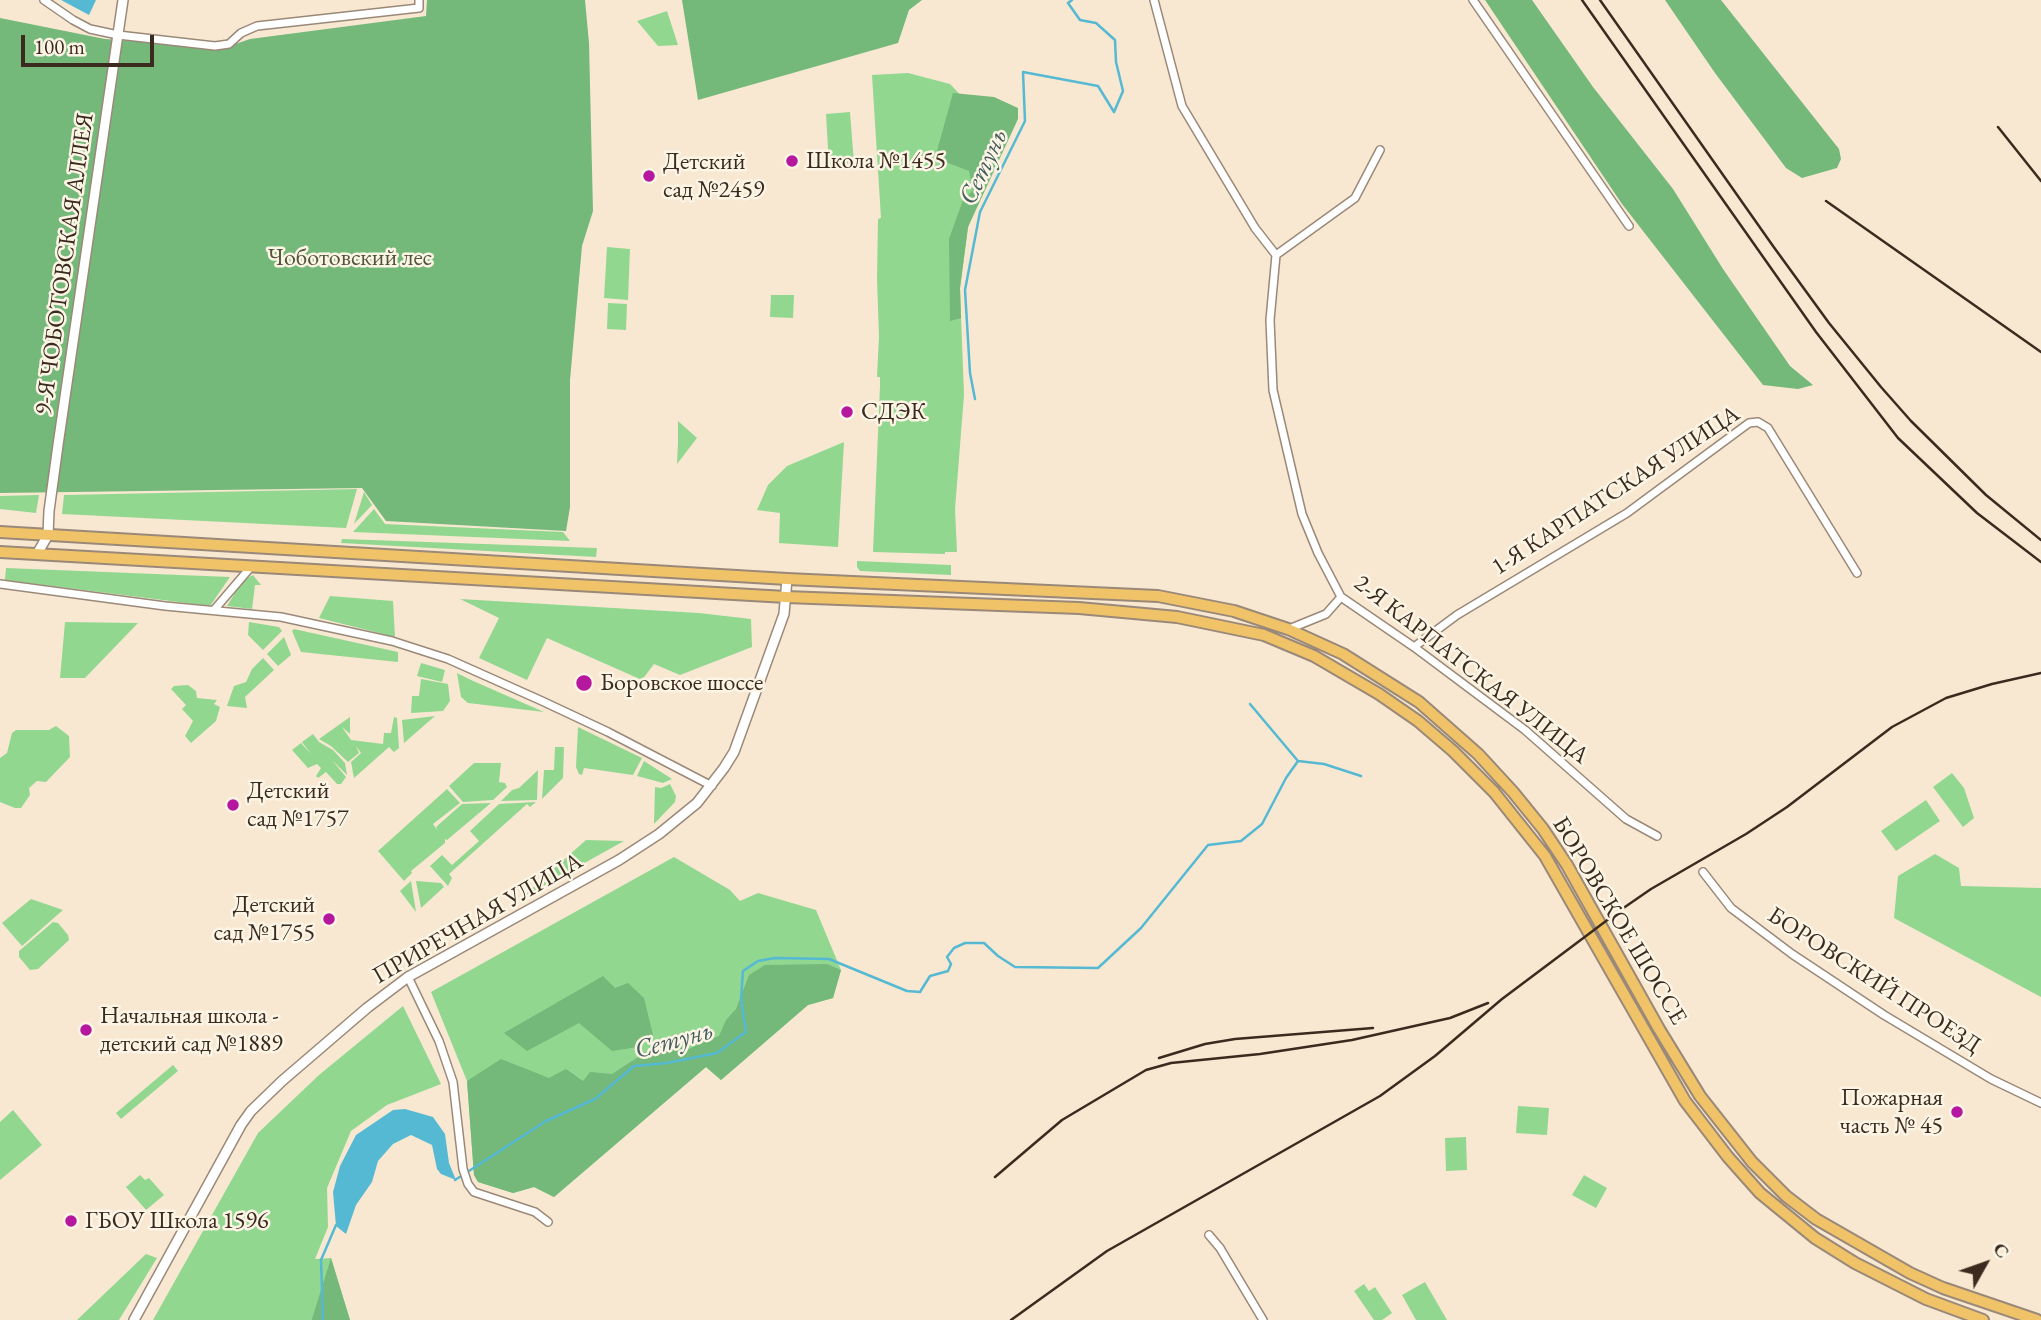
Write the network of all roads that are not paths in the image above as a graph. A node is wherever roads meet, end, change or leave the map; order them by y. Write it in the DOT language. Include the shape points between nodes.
graph roads {
  1 [pos="44,0"];
  2 [pos="123,0"];
  3 [pos="419,0"];
  4 [pos="1154,0"];
  5 [pos="1473,0"];
  6 [pos="118,35"];
  7 [pos="1380,150"];
  8 [pos="1629,226"];
  9 [pos="1276,255"];
  10 [pos="0,532"];
  11 [pos="48,535"];
  12 [pos="0,552"];
  13 [pos="37,554"];
  14 [pos="250,568"];
  15 [pos="1857,573"];
  16 [pos="787,579"];
  17 [pos="0,584"];
  18 [pos="786,597"];
  19 [pos="1341,597"];
  20 [pos="214,610"];
  21 [pos="1288,629"];
  22 [pos="1414,647"];
  23 [pos="712,786"];
  24 [pos="1657,836"];
  25 [pos="1703,872"];
  26 [pos="408,978"];
  27 [pos="2041,1103"];
  28 [pos="548,1222"];
  29 [pos="1209,1235"];
  30 [pos="134,1320"];
  31 [pos="1263,1320"];
  32 [pos="1983,1320"];
  33 [pos="2037,1320"];
  1 -- 6 [label="street" via="82,25"];
  2 -- 6 [label="street, 9-Я ЧОБОТОВСКАЯ АЛЛЕЯ"];
  3 -- 6 [label="street" via="419,8 257,26 229,44 215,46"];
  4 -- 9 [label="street" via="1182,106 1255,229"];
  5 -- 8 [label="street"];
  6 -- 11 [label="street, 9-Я ЧОБОТОВСКАЯ АЛЛЕЯ"];
  7 -- 9 [label="street" via="1354,198"];
  9 -- 19 [label="street, 2-Я КАРПАТСКАЯ УЛИЦА" via="1270,320 1273,390 1302,514"];
  10 -- 11 [label="main road, БОРОВСКОЕ ШОССЕ"];
  11 -- 13 [label="street"];
  11 -- 16 [label="main road, БОРОВСКОЕ ШОССЕ"];
  12 -- 13 [label="main road, БОРОВСКОЕ ШОССЕ"];
  13 -- 14 [label="main road, БОРОВСКОЕ ШОССЕ"];
  14 -- 18 [label="main road, БОРОВСКОЕ ШОССЕ"];
  14 -- 20 [label="street"];
  15 -- 22 [label="street, 1-Я КАРПАТСКАЯ УЛИЦА" via="1768,428 1749,423 1627,513 1457,615"];
  16 -- 18 [label="street, ПРИРЕЧНАЯ УЛИЦА"];
  16 -- 21 [label="main road, БОРОВСКОЕ ШОССЕ" via="1158,596 1234,611"];
  17 -- 20 [label="street"];
  18 -- 23 [label="street, ПРИРЕЧНАЯ УЛИЦА" via="734,752"];
  18 -- 32 [label="main road, БОРОВСКОЕ ШОССЕ" via="1079,608 1177,617 1264,635 1362,683 1453,751 1528,834 1545,856 1685,1101 1751,1183 1784,1214 1844,1256 1926,1299"];
  19 -- 21 [label="street" via="1326,614"];
  19 -- 22 [label="street, 2-Я КАРПАТСКАЯ УЛИЦА"];
  20 -- 23 [label="street" via="369,634 448,659 583,720"];
  21 -- 33 [label="main road, БОРОВСКОЕ ШОССЕ" via="1343,654 1419,702 1513,792 1567,865 1700,1096 1786,1196 1816,1219 1910,1273"];
  22 -- 24 [label="street, 2-Я КАРПАТСКАЯ УЛИЦА" via="1525,730 1626,819"];
  23 -- 26 [label="street, ПРИРЕЧНАЯ УЛИЦА" via="667,829 619,860"];
  25 -- 27 [label="street, БОРОВСКИЙ ПРОЕЗД" via="1731,908 1792,954 1884,1016"];
  26 -- 28 [label="street" via="453,1082 468,1184 474,1192 535,1212"];
  26 -- 30 [label="street, ПРИРЕЧНАЯ УЛИЦА" via="342,1028 251,1111"];
  29 -- 31 [label="street"];
}
